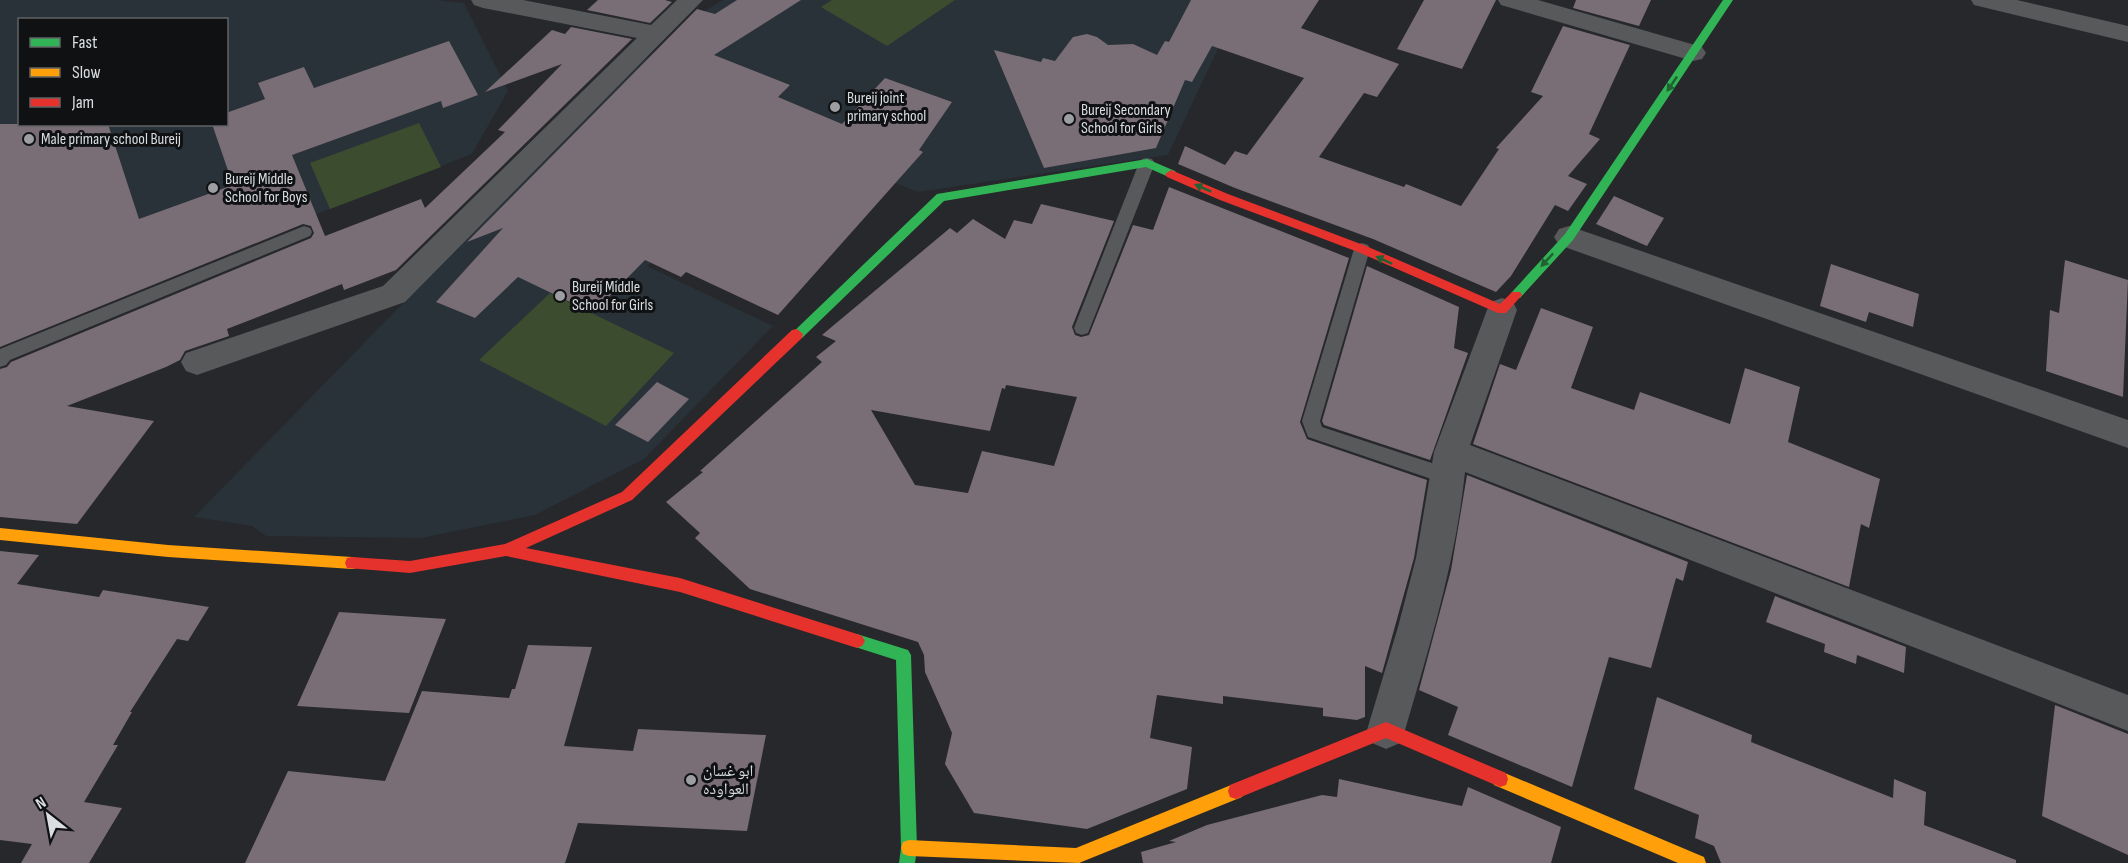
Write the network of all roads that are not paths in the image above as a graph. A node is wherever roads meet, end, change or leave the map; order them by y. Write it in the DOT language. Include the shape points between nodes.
graph roads {
  1 [pos="483,0"];
  2 [pos="691,0"];
  3 [pos="1510,0"];
  4 [pos="1728,0"];
  5 [pos="1983,0"];
  6 [pos="657,34"];
  7 [pos="2128,34"];
  8 [pos="1693,53"];
  9 [pos="1147,163"];
  10 [pos="304,232"];
  11 [pos="1569,237"];
  12 [pos="1362,249"];
  13 [pos="1502,310"];
  14 [pos="1082,328"];
  15 [pos="0,360"];
  16 [pos="196,362"];
  17 [pos="2128,434"];
  18 [pos="1450,465"];
  19 [pos="0,534"];
  20 [pos="506,550"];
  21 [pos="2128,713"];
  22 [pos="1386,730"];
  23 [pos="909,848"];
  24 [pos="908,863"];
  25 [pos="1698,863"];
  1 -- 6 [label="street"];
  2 -- 6 [label="street"];
  3 -- 8 [label="street"];
  4 -- 8 [label="street"];
  5 -- 7 [label="street"];
  6 -- 16 [label="street" via="394,294"];
  8 -- 11 [label="street, one-way"];
  12 -- 9 [label="street, one-way"];
  9 -- 14 [label="lane"];
  9 -- 20 [label="street" via="941,197 627,496"];
  10 -- 15 [label="lane" via="4,355"];
  11 -- 13 [label="street, one-way"];
  11 -- 17 [label="street"];
  13 -- 12 [label="street, one-way"];
  12 -- 18 [label="lane" via="1311,421 1314,432"];
  13 -- 18 [label="street"];
  18 -- 21 [label="street"];
  18 -- 22 [label="street" via="1421,615"];
  19 -- 20 [label="street" via="168,552 410,567"];
  20 -- 23 [label="street" via="680,585 903,655"];
  22 -- 23 [label="street" via="1076,856"];
  22 -- 25 [label="street"];
  23 -- 24 [label="street"];
}
